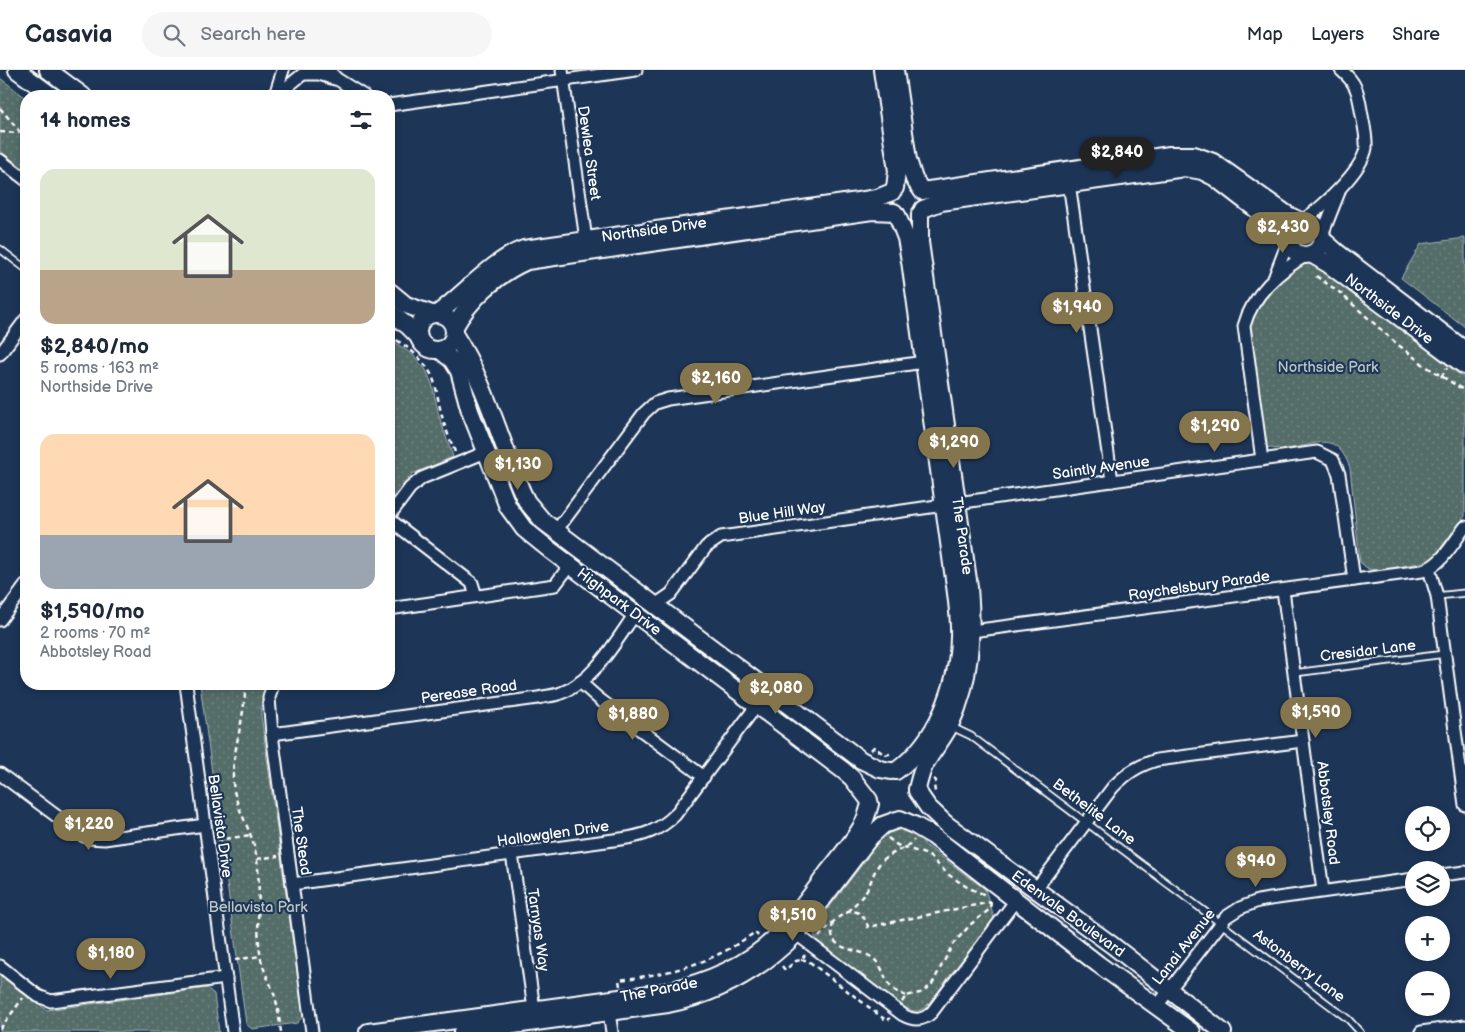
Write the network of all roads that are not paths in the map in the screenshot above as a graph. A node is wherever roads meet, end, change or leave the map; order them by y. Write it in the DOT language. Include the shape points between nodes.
graph roads {
  1 [pos="17,70"];
  2 [pos="48,70"];
  3 [pos="283,70"];
  4 [pos="288,70"];
  5 [pos="328,70"];
  6 [pos="636,70"];
  7 [pos="882,70"];
  8 [pos="895,70"];
  9 [pos="1341,70"];
  10 [pos="306,73"];
  11 [pos="563,75"];
  12 [pos="337,79"];
  13 [pos="44,90"];
  14 [pos="75,90"];
  15 [pos="277,90"];
  16 [pos="283,90"];
  17 [pos="354,90"];
  18 [pos="395,104"];
  19 [pos="0,160"];
  20 [pos="20,175"];
  21 [pos="1068,177"];
  22 [pos="1341,188"];
  23 [pos="921,189"];
  24 [pos="894,190"];
  25 [pos="921,212"];
  26 [pos="896,213"];
  27 [pos="1301,220"];
  28 [pos="1322,237"];
  29 [pos="1288,240"];
  30 [pos="587,246"];
  31 [pos="0,249"];
  32 [pos="1309,254"];
  33 [pos="20,264"];
  34 [pos="1275,276"];
  35 [pos="395,296"];
  36 [pos="434,314"];
  37 [pos="395,316"];
  38 [pos="20,327"];
  39 [pos="454,331"];
  40 [pos="418,336"];
  41 [pos="440,350"];
  42 [pos="1465,350"];
  43 [pos="0,354"];
  44 [pos="930,361"];
  45 [pos="1465,366"];
  46 [pos="486,452"];
  47 [pos="1262,460"];
  48 [pos="1112,481"];
  49 [pos="950,504"];
  50 [pos="395,510"];
  51 [pos="395,523"];
  52 [pos="1465,527"];
  53 [pos="556,531"];
  54 [pos="570,565"];
  55 [pos="1429,569"];
  56 [pos="1354,580"];
  57 [pos="1283,590"];
  58 [pos="20,593"];
  59 [pos="1465,593"];
  60 [pos="476,596"];
  61 [pos="1438,596"];
  62 [pos="655,605"];
  63 [pos="395,608"];
  64 [pos="636,614"];
  65 [pos="0,620"];
  66 [pos="972,631"];
  67 [pos="1445,654"];
  68 [pos="1294,673"];
  69 [pos="580,682"];
  70 [pos="187,690"];
  71 [pos="271,690"];
  72 [pos="757,705"];
  73 [pos="950,726"];
  74 [pos="272,734"];
  75 [pos="1304,741"];
  76 [pos="894,771"];
  77 [pos="0,774"];
  78 [pos="704,777"];
  79 [pos="917,790"];
  80 [pos="870,802"];
  81 [pos="1465,805"];
  82 [pos="899,819"];
  83 [pos="1086,823"];
  84 [pos="205,825"];
  85 [pos="512,854"];
  86 [pos="1465,872"];
  87 [pos="1450,874"];
  88 [pos="1405,880"];
  89 [pos="292,884"];
  90 [pos="1035,890"];
  91 [pos="1323,891"];
  92 [pos="1016,900"];
  93 [pos="1221,922"];
  94 [pos="791,930"];
  95 [pos="0,966"];
  96 [pos="226,978"];
  97 [pos="1169,991"];
  98 [pos="608,1006"];
  99 [pos="1157,1006"];
  100 [pos="534,1010"];
  101 [pos="1465,1026"];
  102 [pos="233,1032"];
  103 [pos="312,1032"];
  104 [pos="368,1032"];
  105 [pos="462,1032"];
  106 [pos="612,1032"];
  107 [pos="1192,1032"];
  108 [pos="1223,1032"];
  109 [pos="1360,1032"];
  110 [pos="1421,1032"];
  1 -- 13 [label="street"];
  2 -- 14 [label="street"];
  3 -- 15 [label="street"];
  4 -- 10 [label="street"];
  5 -- 12 [label="street"];
  6 -- 11 [label="street"];
  7 -- 24 [label="street" via="897,172"];
  8 -- 23 [label="street" via="908,160"];
  9 -- 22 [label="street" via="1356,88 1366,148 1361,161"];
  10 -- 12 [label="street"];
  10 -- 16 [label="street"];
  11 -- 18 [label="street"];
  11 -- 30 [label="street, Dewlea Street"];
  12 -- 17 [label="street"];
  19 -- 20 [label="street"];
  21 -- 23 [label="street"];
  21 -- 25 [label="street" via="941,202"];
  21 -- 27 [label="street" via="1170,155 1194,155 1213,162 1288,215"];
  21 -- 29 [label="street" via="1175,168 1202,171 1258,210"];
  21 -- 48 [label="street"];
  22 -- 27 [label="street" via="1316,212"];
  22 -- 28 [label="street"];
  23 -- 24 [label="street" via="907,183"];
  23 -- 25 [label="street" via="925,200"];
  24 -- 26 [label="street" via="890,200"];
  24 -- 30 [label="street, Northside Drive" via="877,198"];
  25 -- 26 [label="street" via="908,218"];
  25 -- 44 [label="street, The Parade" via="920,242"];
  26 -- 30 [label="street, Northside Drive" via="872,211"];
  26 -- 44 [label="street, The Parade" via="906,238"];
  27 -- 28 [label="street" via="1316,224"];
  27 -- 29 [label="street" via="1290,228"];
  28 -- 32 [label="street" via="1317,250"];
  28 -- 42 [label="street, Northside Drive" via="1338,253"];
  29 -- 32 [label="street" via="1293,250 1302,255"];
  29 -- 34 [label="street"];
  30 -- 36 [label="street, Northside Drive" via="535,247 515,252"];
  30 -- 39 [label="street, Northside Drive" via="517,265 469,304"];
  31 -- 33 [label="lane"];
  32 -- 34 [label="street"];
  32 -- 45 [label="street, Northside Drive" via="1328,264"];
  34 -- 47 [label="street" via="1251,308 1244,326"];
  35 -- 36 [label="street" via="406,305"];
  36 -- 39 [label="street" via="448,318"];
  36 -- 40 [label="street" via="422,320"];
  37 -- 40 [label="street"];
  38 -- 43 [label="street"];
  39 -- 41 [label="street" via="450,345"];
  39 -- 53 [label="street, Highpark Drive" via="475,372 527,502"];
  40 -- 41 [label="street" via="428,349"];
  41 -- 46 [label="street, Highpark Drive" via="459,371"];
  44 -- 49 [label="street, The Parade"];
  44 -- 53 [label="street" via="655,403 644,413"];
  46 -- 50 [label="street" via="416,482"];
  46 -- 54 [label="street, Highpark Drive" via="516,518 534,538"];
  47 -- 48 [label="street, Saintly Avenue"];
  47 -- 56 [label="street, Saintly Avenue" via="1317,452 1333,460 1340,480"];
  48 -- 49 [label="street, Saintly Avenue"];
  49 -- 62 [label="street, Blue Hill Way" via="721,537 706,547 670,594"];
  49 -- 66 [label="street, The Parade" via="969,586"];
  49 -- 76 [label="street, The Parade" via="959,619 955,672 936,723 916,754"];
  51 -- 60 [label="street" via="472,583"];
  52 -- 55 [label="street" via="1440,561"];
  53 -- 62 [label="street, Highpark Drive"];
  54 -- 60 [label="street" via="555,585"];
  54 -- 64 [label="street, Highpark Drive"];
  55 -- 56 [label="street, Raychelsbury Parade"];
  55 -- 61 [label="street"];
  56 -- 57 [label="street, Raychelsbury Parade"];
  57 -- 66 [label="street, Raychelsbury Parade"];
  57 -- 68 [label="street, Abbotsley Road"];
  58 -- 65 [label="street"];
  59 -- 61 [label="lane"];
  60 -- 63 [label="street"];
  61 -- 67 [label="street"];
  62 -- 76 [label="street, Highpark Drive" via="861,760 880,769"];
  64 -- 69 [label="street, Perease Road" via="593,671"];
  64 -- 72 [label="street, Highpark Drive"];
  66 -- 73 [label="street, The Parade" via="966,681"];
  67 -- 68 [label="lane, Cresidar Lane"];
  67 -- 81 [label="street"];
  68 -- 75 [label="street, Abbotsley Road"];
  69 -- 74 [label="street, Perease Road" via="551,696"];
  69 -- 78 [label="street"];
  70 -- 84 [label="street, Bellavista Drive"];
  71 -- 74 [label="street, The Stead"];
  72 -- 78 [label="street, Hallowglen Drive"];
  72 -- 80 [label="street, Highpark Drive" via="844,770"];
  73 -- 79 [label="street, The Parade" via="926,763"];
  73 -- 83 [label="lane, Bethelite Lane" via="971,736"];
  74 -- 89 [label="street, The Stead"];
  75 -- 83 [label="street" via="1147,763 1121,779"];
  75 -- 91 [label="street, Abbotsley Road"];
  76 -- 79 [label="street" via="909,777"];
  76 -- 80 [label="street" via="876,777 869,792"];
  77 -- 84 [label="street" via="90,838 104,839"];
  78 -- 85 [label="street, Hallowglen Drive" via="675,815 648,834"];
  79 -- 82 [label="street" via="916,805"];
  79 -- 90 [label="street, Edenvale Boulevard" via="938,817"];
  80 -- 82 [label="street" via="874,812 881,817"];
  80 -- 94 [label="street, The Parade" via="862,826"];
  82 -- 92 [label="street, Edenvale Boulevard" via="928,833"];
  82 -- 94 [label="street, The Parade" via="878,830"];
  83 -- 90 [label="street"];
  83 -- 93 [label="lane, Bethelite Lane"];
  84 -- 96 [label="street, Bellavista Drive"];
  85 -- 89 [label="street, Hallowglen Drive"];
  85 -- 100 [label="street, Tarnyas Way"];
  86 -- 87 [label="street"];
  88 -- 91 [label="street, Lanai Avenue"];
  89 -- 103 [label="street, The Stead"];
  90 -- 97 [label="street, Edenvale Boulevard"];
  91 -- 93 [label="street, Lanai Avenue" via="1258,901 1240,908"];
  92 -- 94 [label="street" via="927,1016 916,1020 896,1009"];
  92 -- 99 [label="street, Edenvale Boulevard"];
  93 -- 97 [label="street, Lanai Avenue"];
  93 -- 109 [label="lane, Astonberry Lane" via="1348,1019"];
  94 -- 98 [label="street, The Parade" via="712,978"];
  95 -- 96 [label="street" via="45,999 59,1000"];
  96 -- 102 [label="street, Bellavista Drive"];
  97 -- 99 [label="street, Lanai Avenue"];
  97 -- 108 [label="street, Edenvale Boulevard"];
  98 -- 100 [label="street, The Parade"];
  98 -- 105 [label="street, The Parade"];
  98 -- 106 [label="street"];
  99 -- 107 [label="street, Edenvale Boulevard"];
  100 -- 104 [label="street, The Parade"];
  101 -- 110 [label="street"];
}
